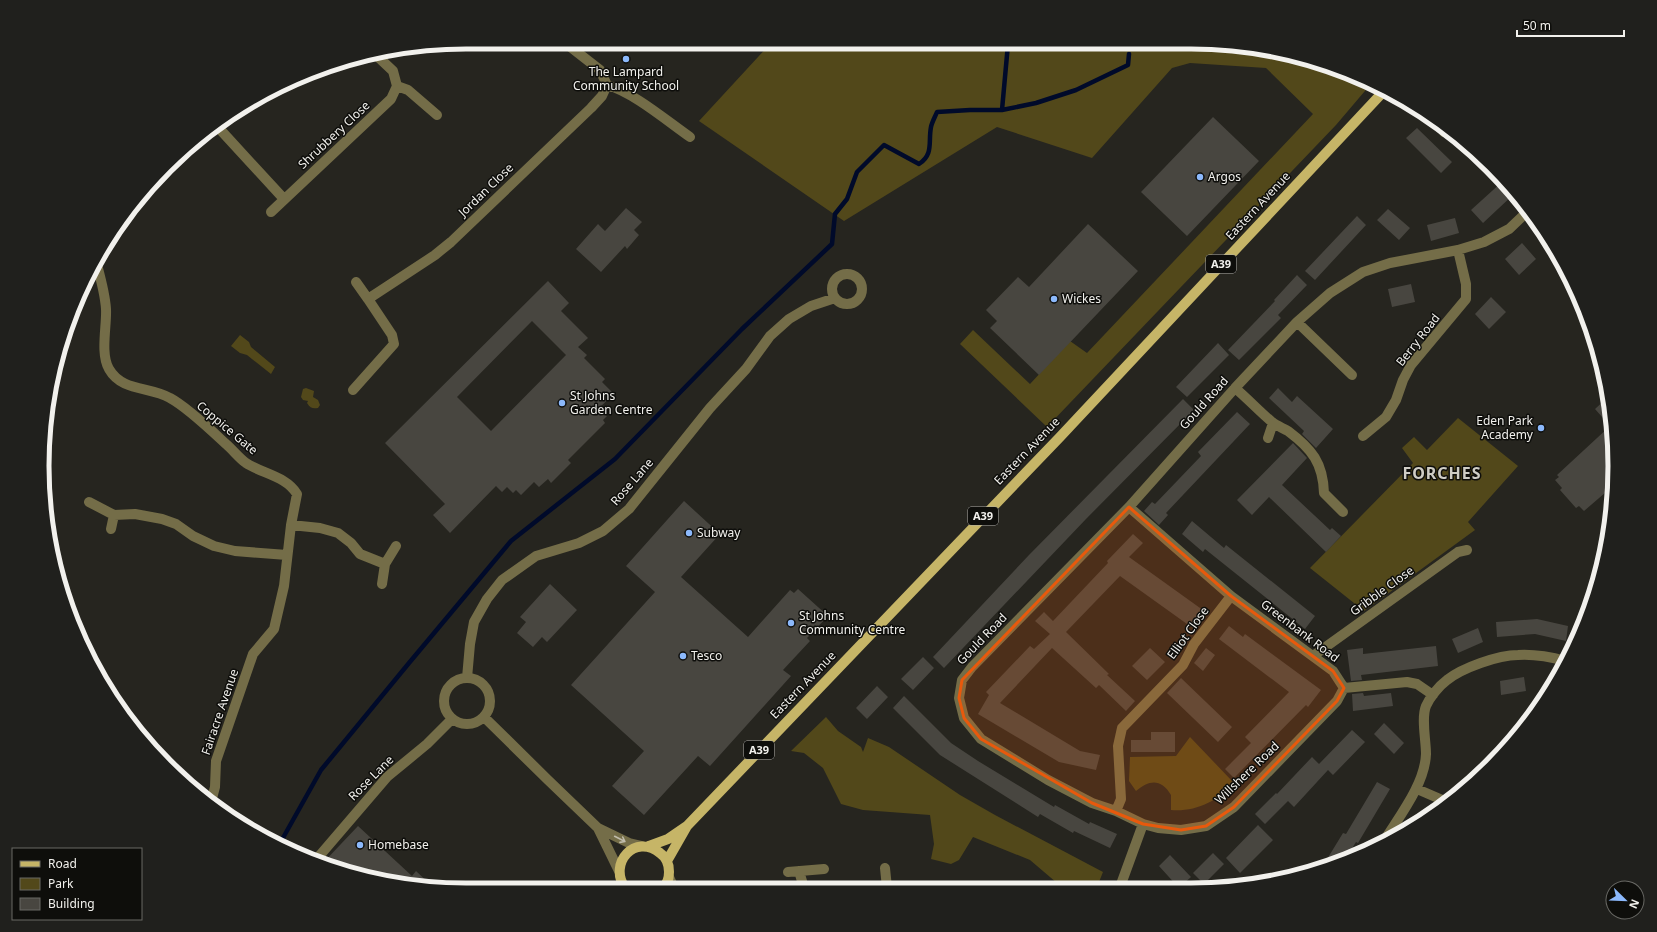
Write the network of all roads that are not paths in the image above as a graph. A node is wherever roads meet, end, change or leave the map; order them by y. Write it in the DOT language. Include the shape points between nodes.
graph roads {
  1 [pos="573,49"];
  2 [pos="379,58"];
  3 [pos="607,85"];
  4 [pos="396,86"];
  5 [pos="1380,95"];
  6 [pos="437,115"];
  7 [pos="220,129"];
  8 [pos="690,137"];
  9 [pos="284,199"];
  10 [pos="271,212"];
  11 [pos="1524,214"];
  12 [pos="1458,250"];
  13 [pos="98,270"];
  14 [pos="356,282"];
  15 [pos="835,298"];
  16 [pos="368,299"];
  17 [pos="1297,322"];
  18 [pos="1352,375"];
  19 [pos="1235,388"];
  20 [pos="352,390"];
  21 [pos="1273,423"];
  22 [pos="1363,436"];
  23 [pos="1268,438"];
  24 [pos="90,502"];
  25 [pos="1129,508"];
  26 [pos="1343,512"];
  27 [pos="114,515"];
  28 [pos="291,525"];
  29 [pos="111,529"];
  30 [pos="396,546"];
  31 [pos="1467,550"];
  32 [pos="287,555"];
  33 [pos="385,564"];
  34 [pos="382,584"];
  35 [pos="1231,596"];
  36 [pos="253,654"];
  37 [pos="1313,656"];
  38 [pos="1560,660"];
  39 [pos="467,678"];
  40 [pos="1344,688"];
  41 [pos="1433,694"];
  42 [pos="959,698"];
  43 [pos="484,717"];
  44 [pos="452,719"];
  45 [pos="1417,789"];
  46 [pos="212,797"];
  47 [pos="1441,800"];
  48 [pos="1116,811"];
  49 [pos="1142,824"];
  50 [pos="687,826"];
  51 [pos="598,828"];
  52 [pos="1390,832"];
  53 [pos="645,846"];
  54 [pos="319,856"];
  55 [pos="667,861"];
  56 [pos="885,868"];
  57 [pos="824,869"];
  58 [pos="799,871"];
  59 [pos="788,872"];
  60 [pos="619,873"];
  61 [pos="669,878"];
  62 [pos="616,883"];
  63 [pos="622,883"];
  64 [pos="667,883"];
  65 [pos="672,883"];
  66 [pos="803,883"];
  67 [pos="886,883"];
  68 [pos="1121,883"];
  1 -- 3 [label="street" via="600,70"];
  2 -- 4 [label="street" via="393,71"];
  3 -- 8 [label="street" via="616,87"];
  3 -- 16 [label="street, Jordan Close" via="602,96 591,108 451,242"];
  4 -- 6 [label="street" via="408,90"];
  4 -- 9 [label="street, Shrubbery Close" via="391,99"];
  5 -- 50 [label="main road, Eastern Avenue / A39" via="1058,438"];
  7 -- 9 [label="street"];
  9 -- 10 [label="street, Shrubbery Close"];
  11 -- 12 [label="street, Gould Road" via="1509,228 1484,242"];
  12 -- 17 [label="street, Gould Road" via="1390,263 1362,272 1330,293"];
  12 -- 22 [label="street, Berry Road" via="1466,284 1466,299 1411,365 1386,417"];
  13 -- 28 [label="street, Coppice Gate" via="106,308 105,358 109,369 122,383 170,398 245,462 282,479 292,487 297,494"];
  14 -- 16 [label="street"];
  15 -- 39 [label="street, Rose Lane" via="811,306 789,319 770,336 629,509 614,522 578,544 536,556 502,580 474,622"];
  16 -- 20 [label="street" via="392,335 394,344"];
  17 -- 18 [label="street"];
  17 -- 19 [label="street, Gould Road"];
  19 -- 21 [label="street"];
  19 -- 25 [label="street, Gould Road"];
  21 -- 23 [label="street"];
  21 -- 26 [label="street" via="1288,431 1311,452 1320,466 1324,493"];
  24 -- 27 [label="street"];
  25 -- 35 [label="street, Greenbank Road"];
  25 -- 42 [label="street, Gould Road" via="972,667 962,680"];
  27 -- 29 [label="street"];
  27 -- 32 [label="street" via="136,514 162,519 176,524 214,546"];
  28 -- 32 [label="street, Coppice Gate"];
  28 -- 33 [label="street" via="338,533 360,554"];
  30 -- 33 [label="street"];
  31 -- 37 [label="street, Gribble Close" via="1458,552"];
  32 -- 36 [label="street, Coppice Gate" via="284,586 274,629"];
  33 -- 34 [label="street"];
  35 -- 37 [label="street, Greenbank Road"];
  35 -- 48 [label="street, Elliot Close" via="1194,644 1183,665 1122,728 1118,746 1121,799"];
  36 -- 46 [label="street, Fairacre Avenue" via="216,761 215,787"];
  37 -- 40 [label="street, Greenbank Road" via="1333,671"];
  38 -- 41 [label="street" via="1517,655 1495,658 1446,680"];
  39 -- 43 [label="street" via="484,685 488,692 490,707"];
  39 -- 44 [label="street" via="457,681 448,689 445,696 445,706"];
  40 -- 41 [label="street" via="1407,682 1417,684"];
  40 -- 49 [label="street, Willshere Road" via="1338,701 1234,807 1206,826 1181,830"];
  41 -- 45 [label="street" via="1426,707 1426,756"];
  42 -- 48 [label="street, Willshere Road" via="964,718 981,739 1048,780 1092,803"];
  43 -- 44 [label="street" via="476,723 466,724"];
  43 -- 51 [label="street"];
  44 -- 54 [label="street, Rose Lane" via="427,744 387,777"];
  45 -- 47 [label="street"];
  45 -- 52 [label="street"];
  48 -- 49 [label="street, Willshere Road"];
  49 -- 68 [label="street"];
  50 -- 53 [label="main road, Eastern Avenue / A39" via="668,839"];
  50 -- 55 [label="main road, Eastern Avenue / A39"];
  51 -- 53 [label="street, one-way" via="629,843"];
  51 -- 60 [label="street"];
  53 -- 55 [label="main road" via="654,848"];
  53 -- 60 [label="main road, Eastern Avenue" via="631,850 622,859"];
  55 -- 61 [label="main road"];
  56 -- 67 [label="street"];
  57 -- 58 [label="street"];
  58 -- 59 [label="street"];
  58 -- 66 [label="street"];
  60 -- 62 [label="main road"];
  60 -- 63 [label="main road"];
  61 -- 64 [label="main road"];
  61 -- 65 [label="street"];
}
